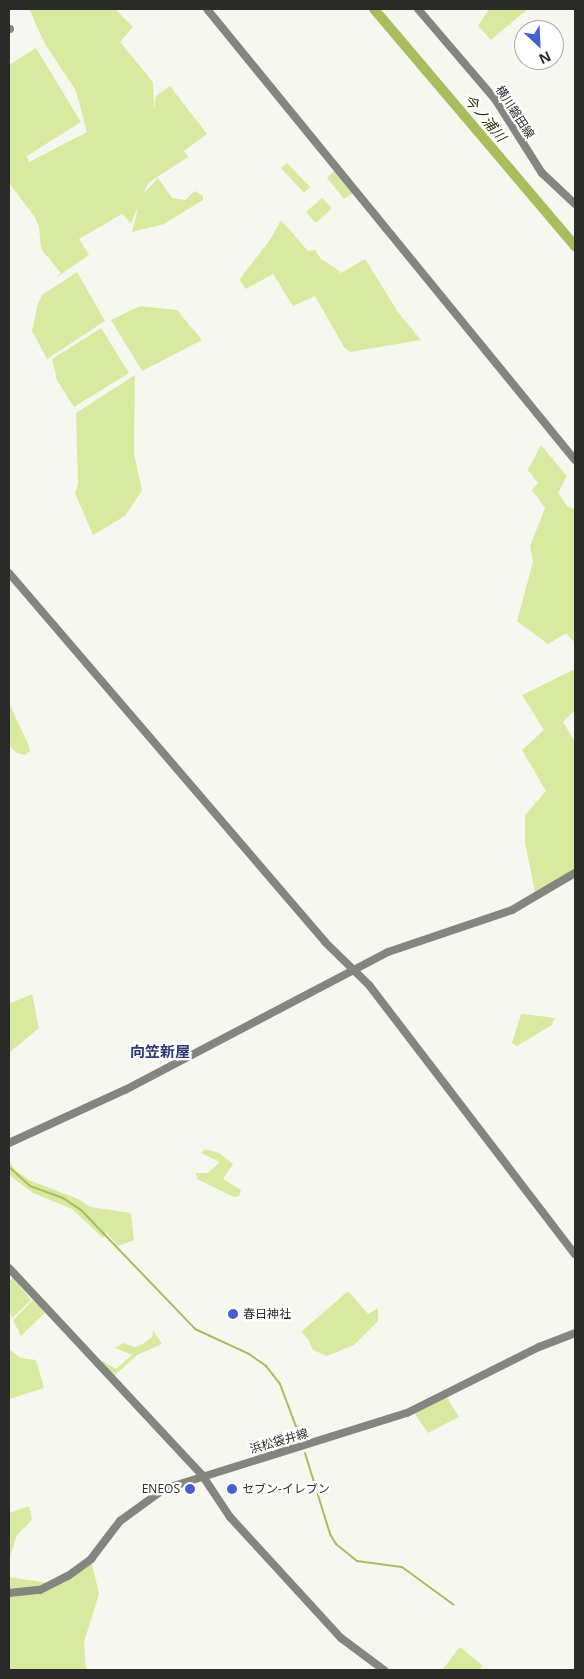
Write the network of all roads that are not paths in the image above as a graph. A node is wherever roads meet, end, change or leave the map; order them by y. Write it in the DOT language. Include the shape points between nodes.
graph roads {
  1 [pos="206,9"];
  2 [pos="418,9"];
  3 [pos="575,204"];
  4 [pos="575,460"];
  5 [pos="9,572"];
  6 [pos="575,873"];
  7 [pos="352,970"];
  8 [pos="9,1143"];
  9 [pos="575,1254"];
  10 [pos="9,1268"];
  11 [pos="575,1334"];
  12 [pos="202,1475"];
  13 [pos="9,1593"];
  14 [pos="384,1670"];
  1 -- 4 [label="street"];
  2 -- 3 [label="street, 横川磐田線" via="495,99 542,173"];
  5 -- 7 [label="street"];
  6 -- 7 [label="street" via="512,910 412,942"];
  7 -- 8 [label="street" via="125,1090"];
  7 -- 9 [label="street" via="375,992"];
  10 -- 12 [label="street"];
  11 -- 12 [label="street, 浜松袋井線" via="539,1347 407,1413"];
  12 -- 13 [label="street, 浜松袋井線" via="153,1496 120,1522 91,1560 59,1582 29,1592"];
  12 -- 14 [label="street" via="230,1517 335,1632"];
}
